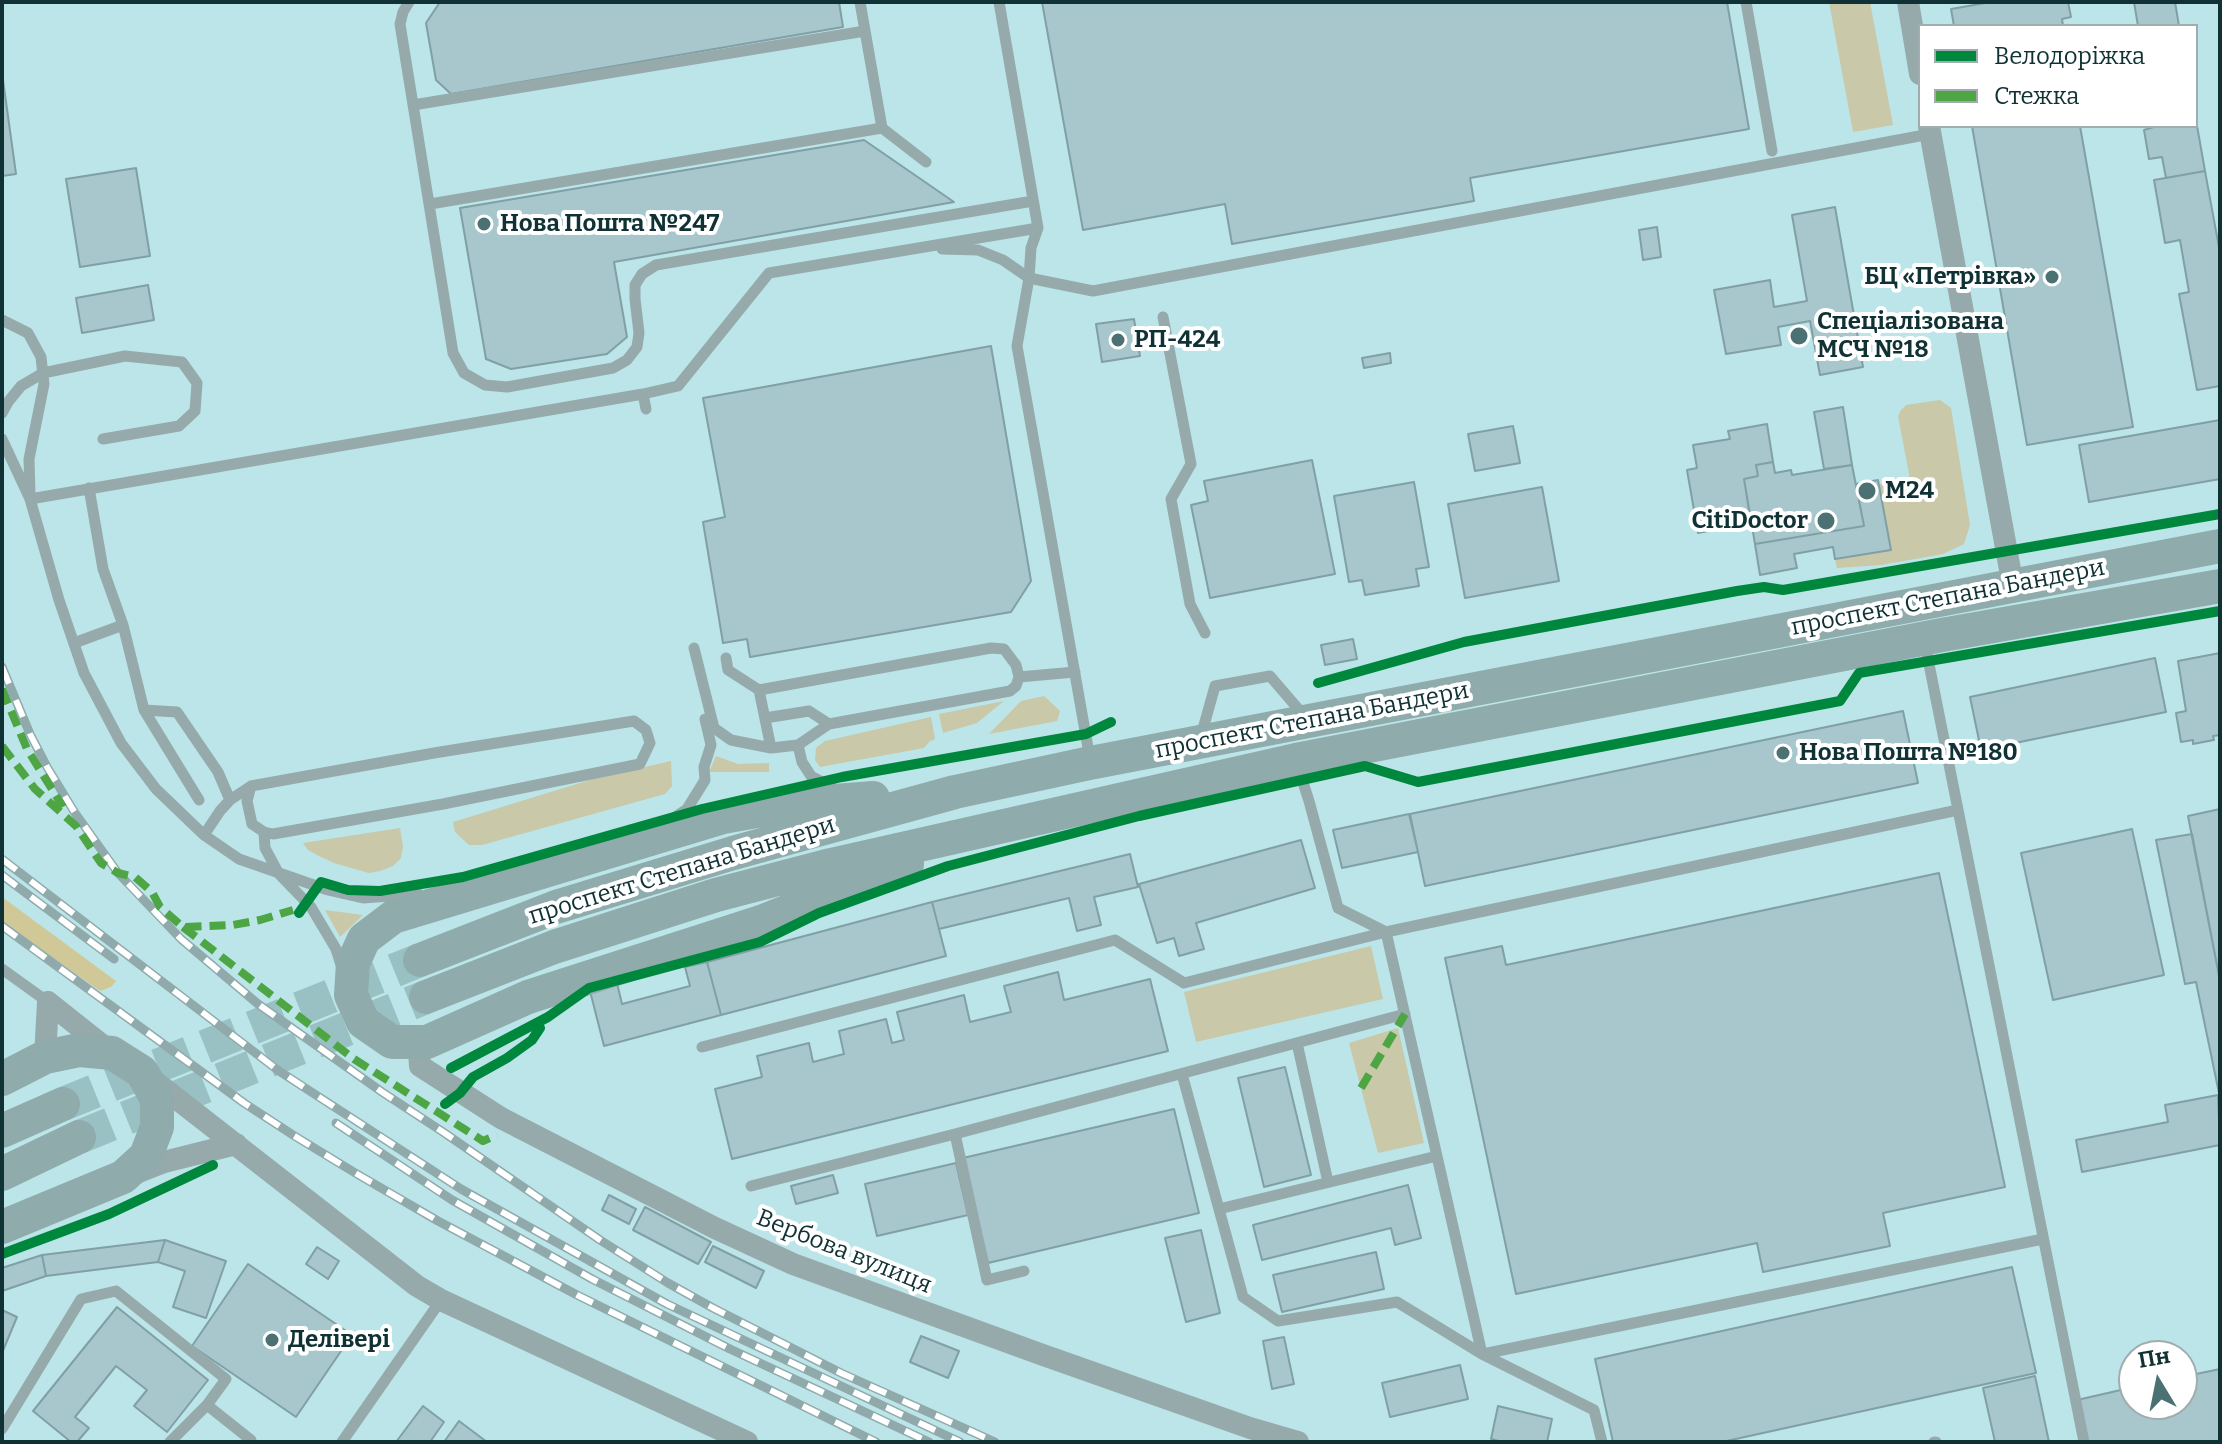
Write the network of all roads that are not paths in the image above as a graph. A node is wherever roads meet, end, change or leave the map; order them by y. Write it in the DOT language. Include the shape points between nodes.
graph roads {
  1 [pos="409,2"];
  2 [pos="860,2"];
  3 [pos="999,2"];
  4 [pos="1746,2"];
  5 [pos="1908,2"];
  6 [pos="865,31"];
  7 [pos="1918,62"];
  8 [pos="413,105"];
  9 [pos="882,128"];
  10 [pos="1929,130"];
  11 [pos="1772,151"];
  12 [pos="926,162"];
  13 [pos="1033,201"];
  14 [pos="430,204"];
  15 [pos="1038,228"];
  16 [pos="915,249"];
  17 [pos="1029,278"];
  18 [pos="1163,317"];
  19 [pos="2,320"];
  20 [pos="43,373"];
  21 [pos="643,394"];
  22 [pos="646,409"];
  23 [pos="2,413"];
  24 [pos="2,439"];
  25 [pos="103,439"];
  26 [pos="89,488"];
  27 [pos="30,499"];
  28 [pos="2220,546"];
  29 [pos="2013,586"];
  30 [pos="2220,586"];
  31 [pos="123,625"];
  32 [pos="1205,633"];
  33 [pos="1924,639"];
  34 [pos="74,643"];
  35 [pos="726,658"];
  36 [pos="1075,672"];
  37 [pos="1019,677"];
  38 [pos="759,690"];
  39 [pos="144,710"];
  40 [pos="765,718"];
  41 [pos="1309,721"];
  42 [pos="829,724"];
  43 [pos="1199,742"];
  44 [pos="798,745"];
  45 [pos="771,748"];
  46 [pos="1296,760"];
  47 [pos="1090,763"];
  48 [pos="251,786"];
  49 [pos="955,792"];
  50 [pos="854,799"];
  51 [pos="199,800"];
  52 [pos="230,800"];
  53 [pos="1958,810"];
  54 [pos="1004,825"];
  55 [pos="264,832"];
  56 [pos="204,835"];
  57 [pos="637,843"];
  58 [pos="556,867"];
  59 [pos="279,874"];
  60 [pos="1386,932"];
  61 [pos="420,960"];
  62 [pos="2,969"];
  63 [pos="351,995"];
  64 [pos="426,997"];
  65 [pos="48,1002"];
  66 [pos="1405,1014"];
  67 [pos="427,1042"];
  68 [pos="1297,1043"];
  69 [pos="702,1047"];
  70 [pos="112,1053"];
  71 [pos="45,1057"];
  72 [pos="142,1072"];
  73 [pos="1182,1074"];
  74 [pos="2,1079"];
  75 [pos="63,1104"];
  76 [pos="2,1131"];
  77 [pos="955,1134"];
  78 [pos="79,1137"];
  79 [pos="236,1144"];
  80 [pos="1437,1156"];
  81 [pos="2,1174"];
  82 [pos="123,1177"];
  83 [pos="1328,1182"];
  84 [pos="751,1186"];
  85 [pos="1219,1209"];
  86 [pos="2,1227"];
  87 [pos="2043,1239"];
  88 [pos="1024,1271"];
  89 [pos="441,1300"];
  90 [pos="1482,1354"];
  91 [pos="207,1405"];
  92 [pos="2,1429"];
  93 [pos="251,1440"];
  94 [pos="170,1442"];
  95 [pos="342,1442"];
  96 [pos="747,1442"];
  97 [pos="1298,1442"];
  98 [pos="1602,1442"];
  99 [pos="2084,1442"];
  1 -- 8 [label="lane" via="400,24"];
  2 -- 6 [label="lane"];
  3 -- 13 [label="lane"];
  4 -- 11 [label="lane"];
  5 -- 7 [label="street"];
  6 -- 8 [label="lane"];
  6 -- 9 [label="lane"];
  8 -- 14 [label="lane"];
  9 -- 12 [label="lane"];
  9 -- 14 [label="lane"];
  10 -- 17 [label="lane" via="1093,291"];
  10 -- 29 [label="street"];
  13 -- 14 [label="lane" via="656,265 635,285 639,333 627,360 613,368 507,387 485,385 464,373 453,353"];
  13 -- 15 [label="lane"];
  15 -- 16 [label="lane"];
  15 -- 17 [label="lane"];
  16 -- 17 [label="lane" via="978,250"];
  16 -- 21 [label="lane" via="769,273 678,386"];
  17 -- 36 [label="lane" via="1017,346"];
  18 -- 32 [label="lane" via="1191,464 1171,499 1190,604"];
  19 -- 20 [label="lane" via="28,333"];
  20 -- 23 [label="lane" via="21,386"];
  20 -- 25 [label="lane" via="125,356 182,362 197,383 195,411 179,426"];
  20 -- 27 [label="lane" via="29,459"];
  21 -- 22 [label="lane"];
  21 -- 26 [label="lane"];
  24 -- 27 [label="lane"];
  26 -- 27 [label="lane"];
  26 -- 31 [label="lane" via="103,569"];
  27 -- 34 [label="lane"];
  28 -- 29 [label="main road, проспект Степана Бандери"];
  29 -- 41 [label="main road, проспект Степана Бандери"];
  30 -- 33 [label="main road, проспект Степана Бандери"];
  31 -- 34 [label="lane"];
  31 -- 39 [label="lane"];
  33 -- 46 [label="main road, проспект Степана Бандери"];
  33 -- 53 [label="lane"];
  34 -- 56 [label="lane" via="121,743 156,789"];
  35 -- 38 [label="lane" via="728,670"];
  36 -- 37 [label="lane"];
  36 -- 47 [label="lane"];
  37 -- 38 [label="lane" via="1004,649 991,648"];
  37 -- 42 [label="lane" via="1010,691"];
  38 -- 40 [label="lane"];
  39 -- 51 [label="lane"];
  39 -- 52 [label="lane" via="177,712 218,772"];
  40 -- 42 [label="lane" via="809,711"];
  40 -- 45 [label="lane"];
  41 -- 43 [label="main road, проспект Степана Бандери"];
  41 -- 43 [label="lane" via="1270,676 1215,686"];
  42 -- 44 [label="lane"];
  43 -- 47 [label="main road, проспект Степана Бандери"];
  44 -- 45 [label="lane"];
  44 -- 50 [label="lane" via="811,776"];
  45 -- 57 [label="lane" via="731,740 714,728 694,648 711,745 705,780 687,809"];
  46 -- 54 [label="main road, проспект Степана Бандери"];
  46 -- 60 [label="lane" via="1338,908"];
  47 -- 49 [label="main road, проспект Степана Бандери"];
  48 -- 52 [label="lane"];
  48 -- 55 [label="lane" via="247,801 252,824"];
  48 -- 55 [label="lane" via="634,721 646,730 650,743 640,764 443,804"];
  49 -- 50 [label="main road"];
  49 -- 61 [label="main road, проспект Степана Бандери" via="556,907"];
  50 -- 57 [label="main road" via="723,817"];
  52 -- 56 [label="lane"];
  53 -- 60 [label="lane"];
  53 -- 87 [label="lane"];
  54 -- 64 [label="main road, проспект Степана Бандери" via="716,895 554,947"];
  54 -- 67 [label="main road" via="761,922 528,997"];
  55 -- 59 [label="lane" via="265,848"];
  56 -- 59 [label="lane" via="239,859"];
  57 -- 58 [label="main road"];
  58 -- 59 [label="lane" via="414,895 363,898"];
  58 -- 63 [label="main road" via="393,917 364,939 353,963"];
  59 -- 63 [label="lane" via="311,907 336,949"];
  60 -- 66 [label="lane"];
  60 -- 69 [label="lane" via="1184,983 1115,940"];
  62 -- 65 [label="lane"];
  63 -- 67 [label="main road" via="363,1022 392,1042"];
  65 -- 70 [label="street"];
  65 -- 71 [label="street"];
  66 -- 68 [label="lane"];
  66 -- 80 [label="lane"];
  67 -- 97 [label="street, Вербова вулиця" via="419,1052 420,1066 501,1118 793,1264"];
  68 -- 73 [label="lane"];
  68 -- 83 [label="lane"];
  70 -- 71 [label="main road" via="79,1050"];
  70 -- 72 [label="main road"];
  71 -- 74 [label="main road"];
  72 -- 79 [label="street"];
  72 -- 82 [label="main road" via="157,1099 157,1127 146,1156"];
  73 -- 77 [label="lane"];
  73 -- 85 [label="lane"];
  75 -- 76 [label="main road"];
  77 -- 84 [label="lane"];
  77 -- 88 [label="lane" via="987,1280"];
  78 -- 81 [label="main road"];
  79 -- 82 [label="street"];
  79 -- 89 [label="street"];
  80 -- 83 [label="lane"];
  80 -- 90 [label="lane"];
  82 -- 86 [label="main road"];
  83 -- 85 [label="lane"];
  85 -- 90 [label="lane" via="1243,1297 1278,1321 1397,1302"];
  87 -- 90 [label="lane"];
  87 -- 99 [label="lane"];
  89 -- 95 [label="lane"];
  89 -- 96 [label="street"];
  90 -- 98 [label="lane" via="1594,1410"];
  91 -- 92 [label="lane" via="226,1379 116,1291 81,1299"];
  91 -- 93 [label="lane"];
  91 -- 94 [label="lane"];
}
